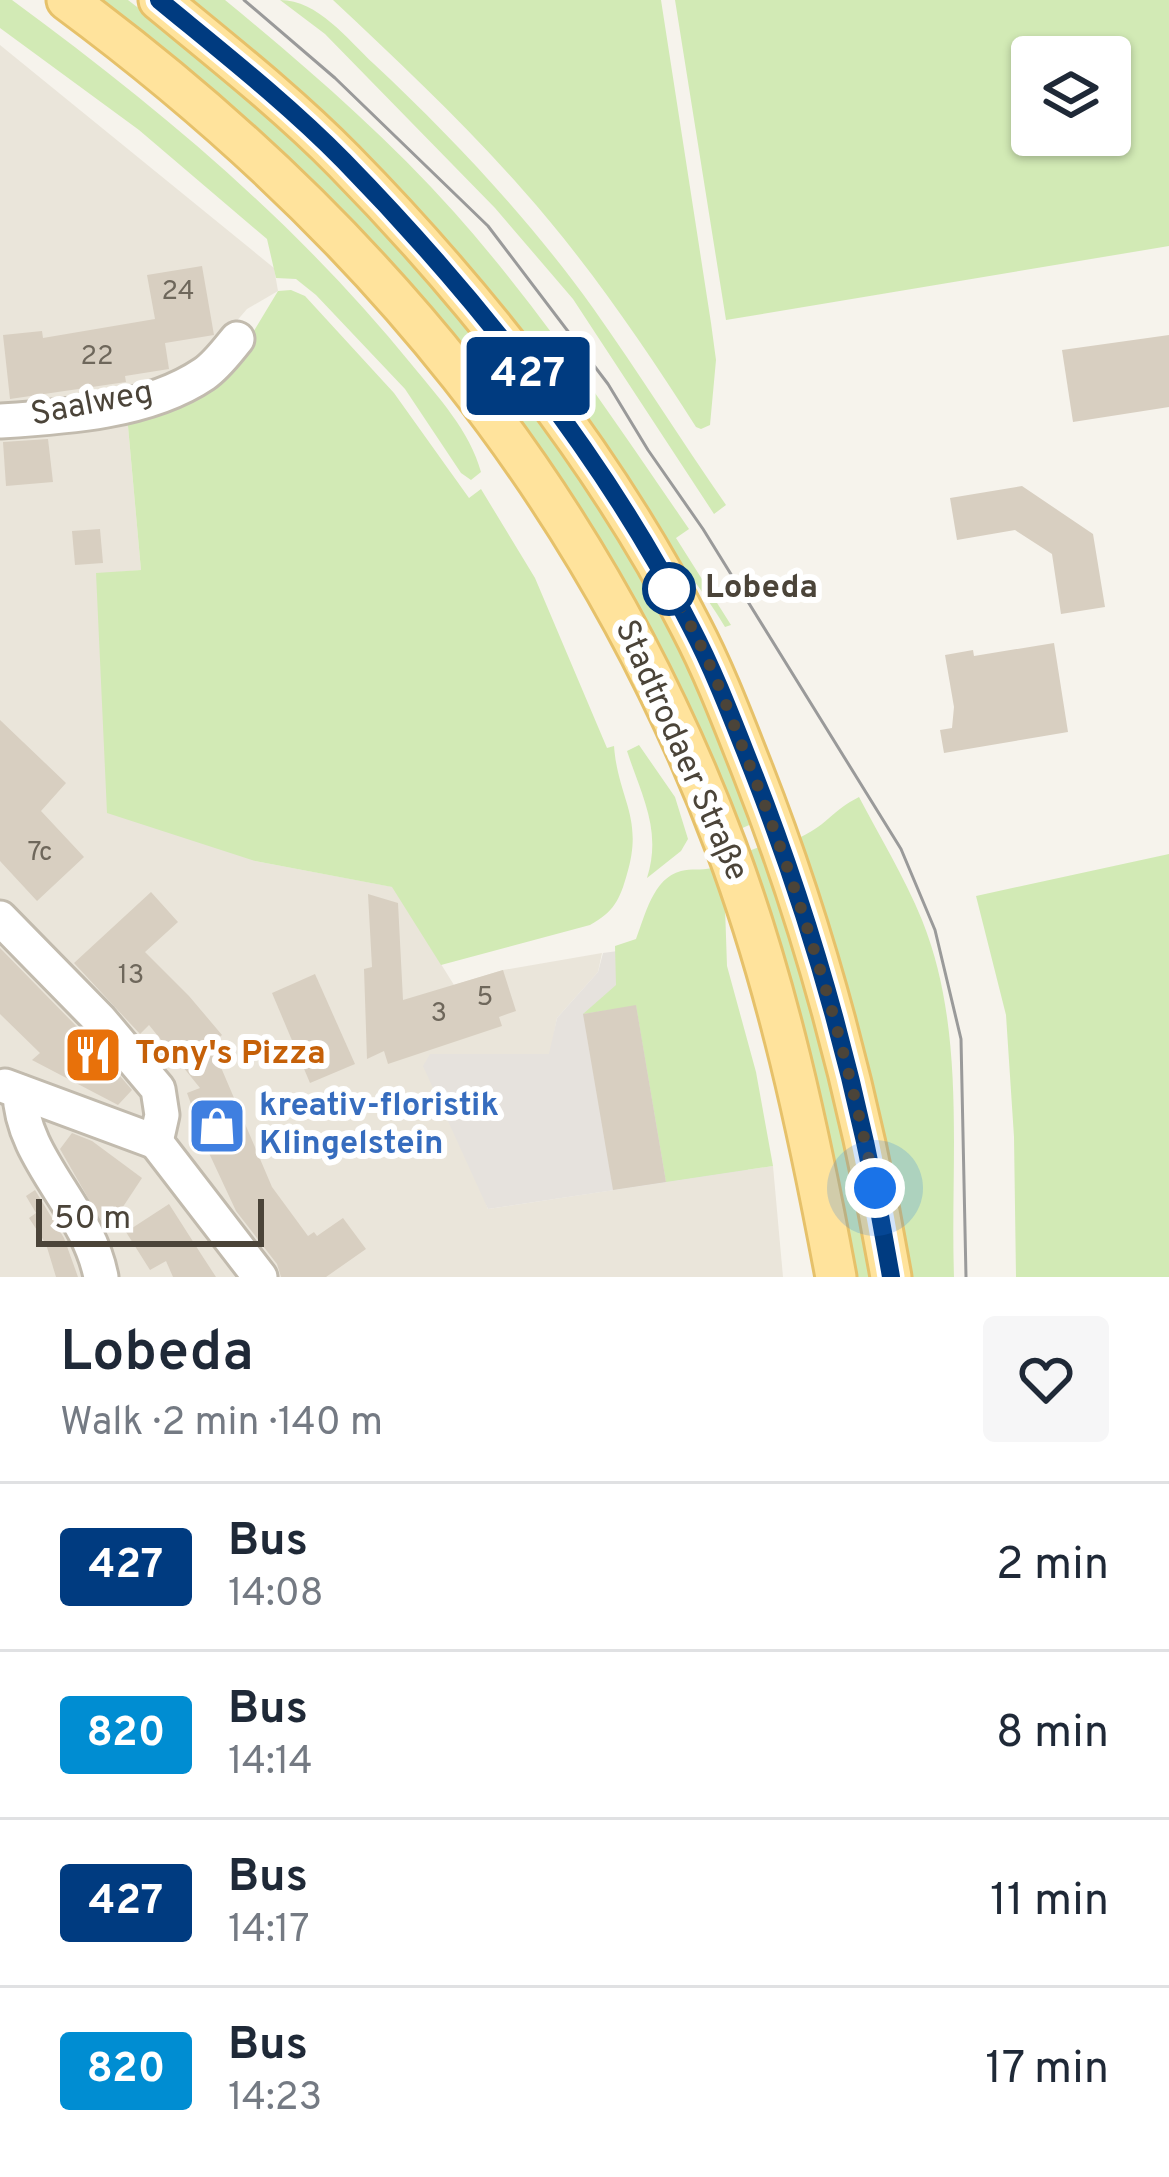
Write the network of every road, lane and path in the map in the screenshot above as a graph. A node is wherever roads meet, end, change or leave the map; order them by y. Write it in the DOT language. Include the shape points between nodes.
graph roads {
  1 [pos="67,0"];
  2 [pos="159,0"];
  3 [pos="237,339"];
  4 [pos="0,421"];
  5 [pos="0,918"];
  6 [pos="10,1088"];
  7 [pos="156,1142"];
  8 [pos="815,1163"];
  9 [pos="100,1277"];
  10 [pos="260,1277"];
  11 [pos="808,1277"];
  12 [pos="836,1277"];
  13 [pos="891,1277"];
  1 -- 8 [label="main road, Stadtrodaer Straße" via="228,128 323,217 431,334 579,544 674,720 726,847"];
  2 -- 13 [label="main road, Stadtrodaer Straße" via="342,159 456,281 571,432 691,625 812,935 853,1084"];
  3 -- 4 [label="street, Saalweg" via="204,374 136,402"];
  5 -- 7 [label="street" via="158,1089"];
  6 -- 7 [label="street"];
  6 -- 9 [label="street" via="22,1125 79,1215"];
  7 -- 10 [label="street"];
  8 -- 11 [label="main road"];
  8 -- 12 [label="main road, Stadtrodaer Straße"];
}
